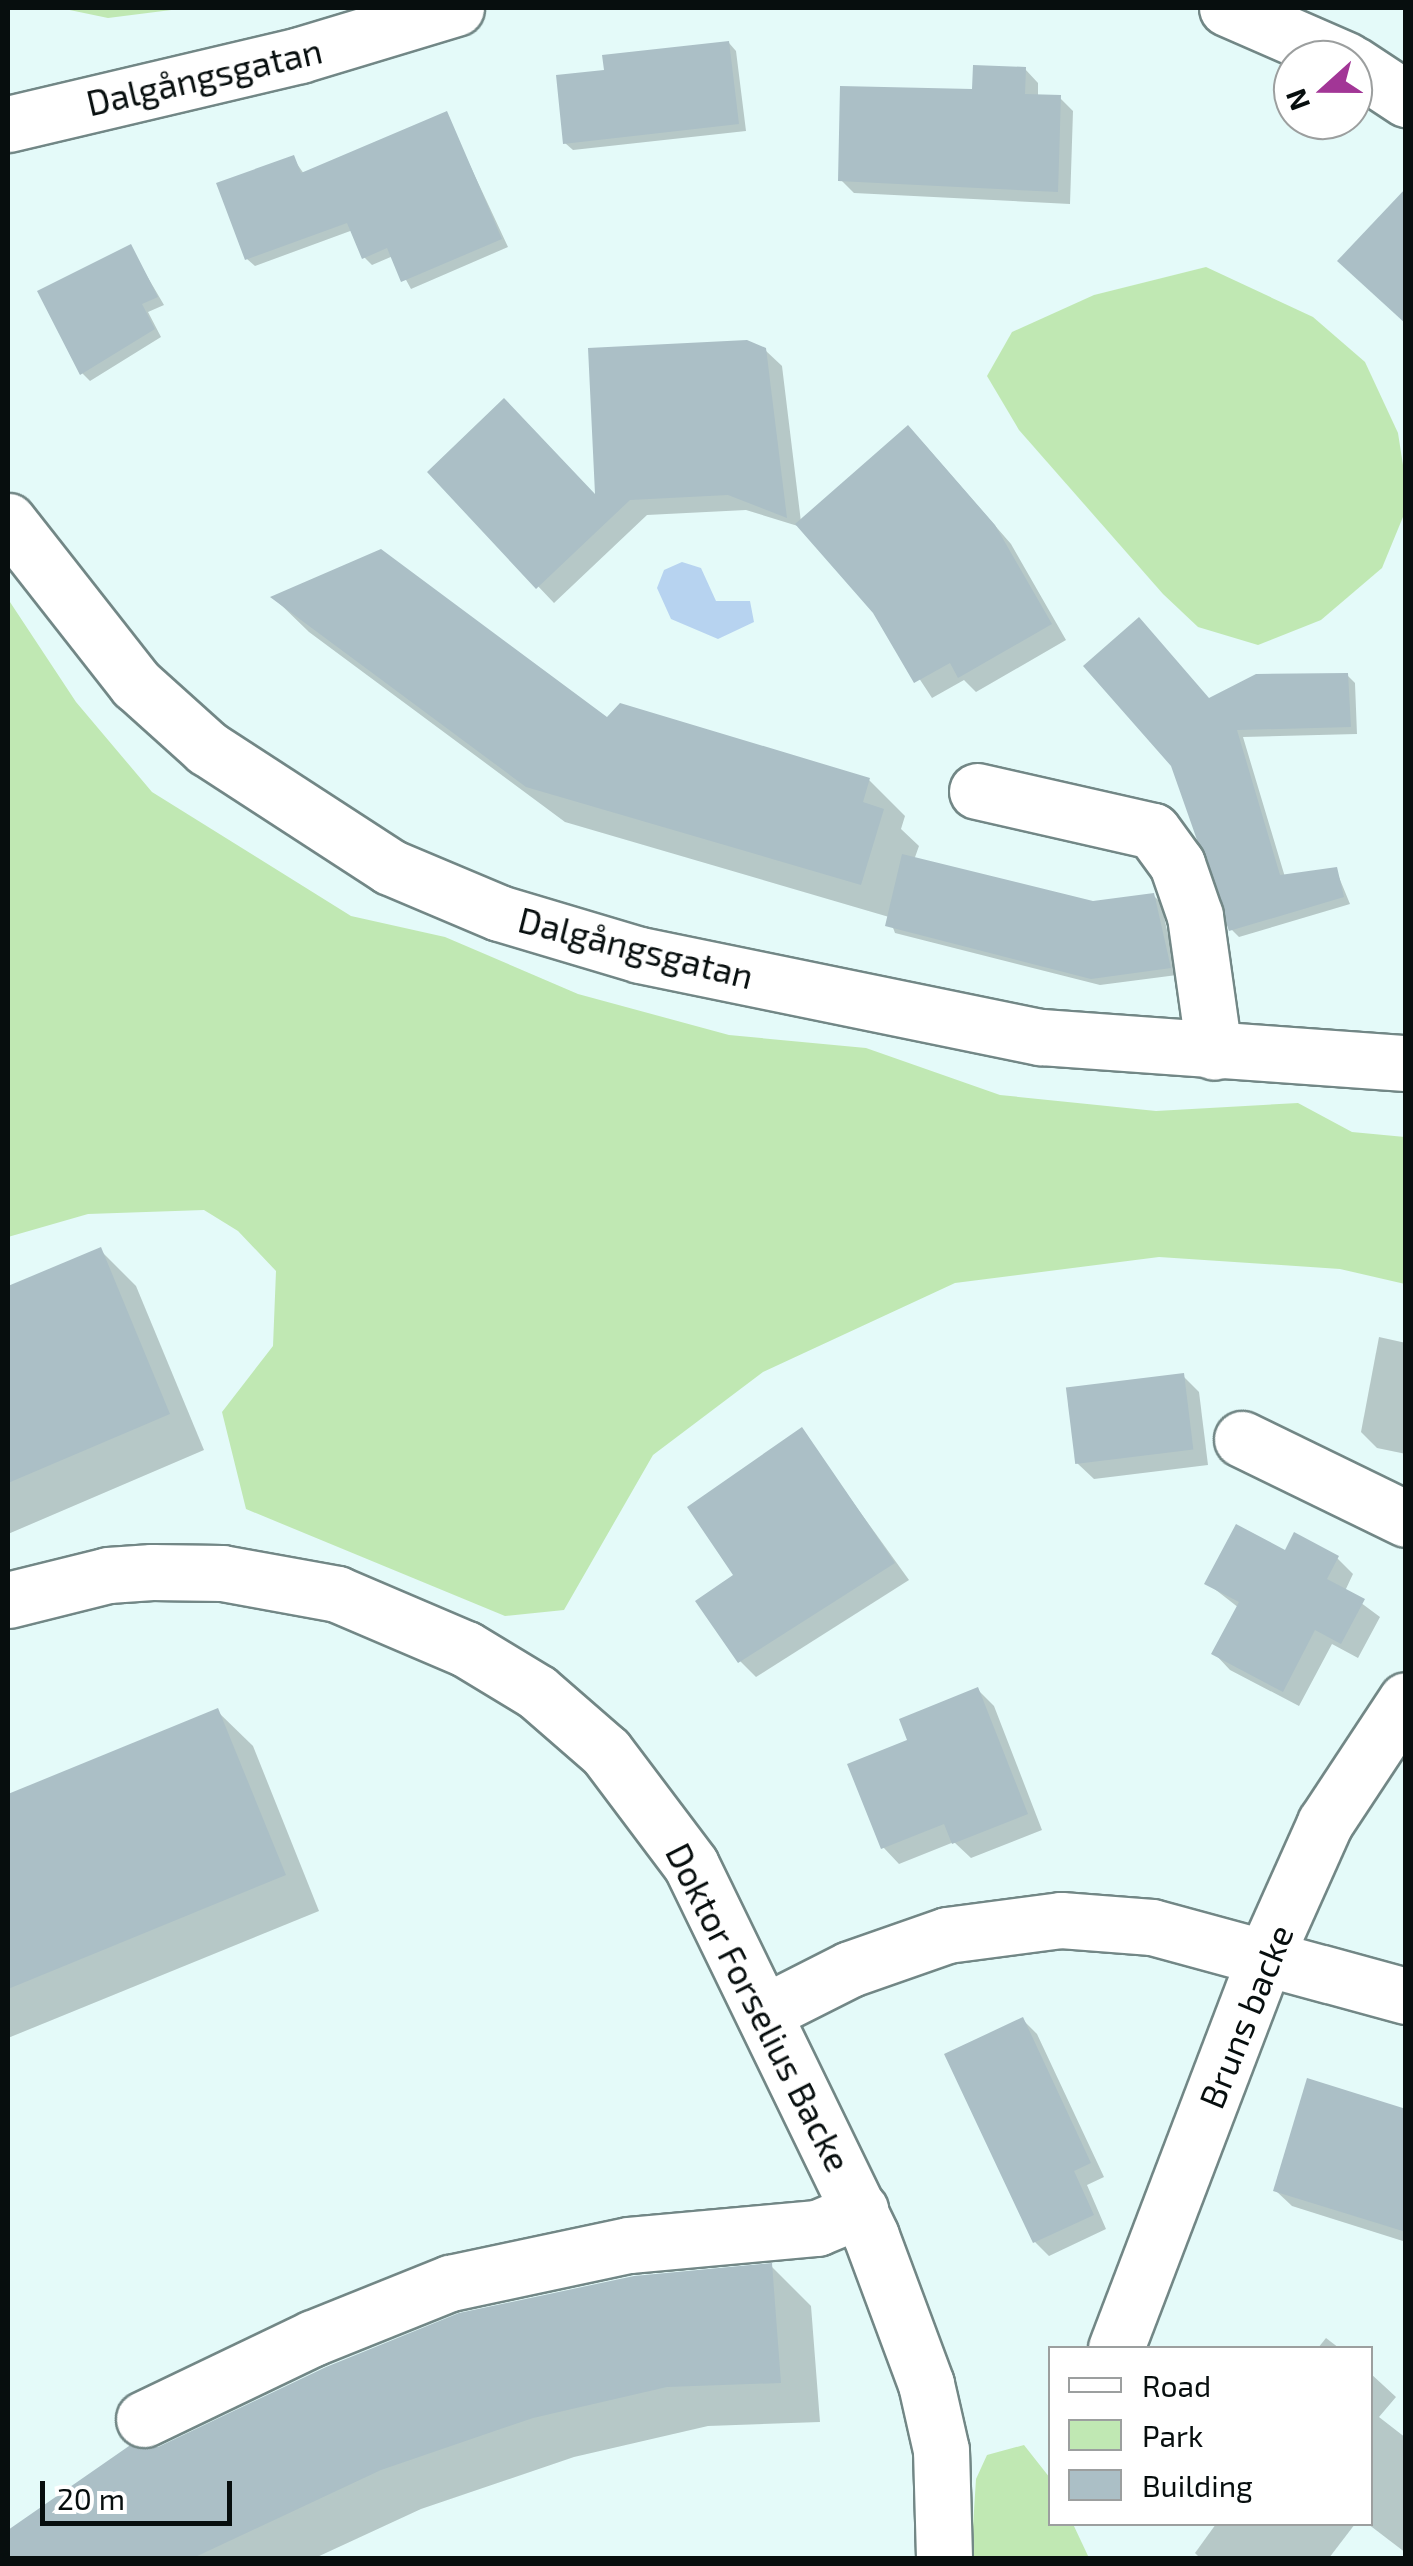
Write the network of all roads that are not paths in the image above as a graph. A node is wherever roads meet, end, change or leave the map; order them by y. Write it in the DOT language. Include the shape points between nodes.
graph roads {
  1 [pos="456,8"];
  2 [pos="1227,8"];
  3 [pos="1300,40"];
  4 [pos="1373,77"];
  5 [pos="1406,99"];
  6 [pos="8,124"];
  7 [pos="8,521"];
  8 [pos="977,791"];
  9 [pos="1214,1052"];
  10 [pos="1406,1062"];
  11 [pos="1242,1439"];
  12 [pos="1406,1519"];
  13 [pos="8,1600"];
  14 [pos="1406,1700"];
  15 [pos="1266,1957"];
  16 [pos="1406,1996"];
  17 [pos="765,2012"];
  18 [pos="860,2210"];
  19 [pos="1117,2346"];
  20 [pos="144,2419"];
  21 [pos="944,2558"];
  1 -- 6 [label="street, Dalgångsgatan" via="300,55"];
  2 -- 3 [label="street"];
  4 -- 5 [label="street"];
  7 -- 9 [label="street, Dalgångsgatan" via="136,684 207,748 390,866 499,914 640,954 1041,1037"];
  8 -- 9 [label="street" via="1153,831 1177,864 1195,916"];
  9 -- 10 [label="street, Dalgångsgatan"];
  11 -- 12 [label="street"];
  13 -- 17 [label="street, Doktor Forselius Backe" via="108,1575 222,1573 337,1594 466,1649 538,1692 636,1786 691,1865"];
  14 -- 15 [label="street, Bruns backe" via="1325,1823"];
  15 -- 16 [label="street"];
  15 -- 17 [label="street" via="1152,1927 998,1924 850,1969"];
  15 -- 19 [label="street, Bruns backe"];
  17 -- 18 [label="street, Doktor Forselius Backe"];
  18 -- 20 [label="street" via="817,2228 629,2245 450,2283 385,2306"];
  18 -- 21 [label="street, Doktor Forselius Backe" via="926,2384 941,2450"];
}
